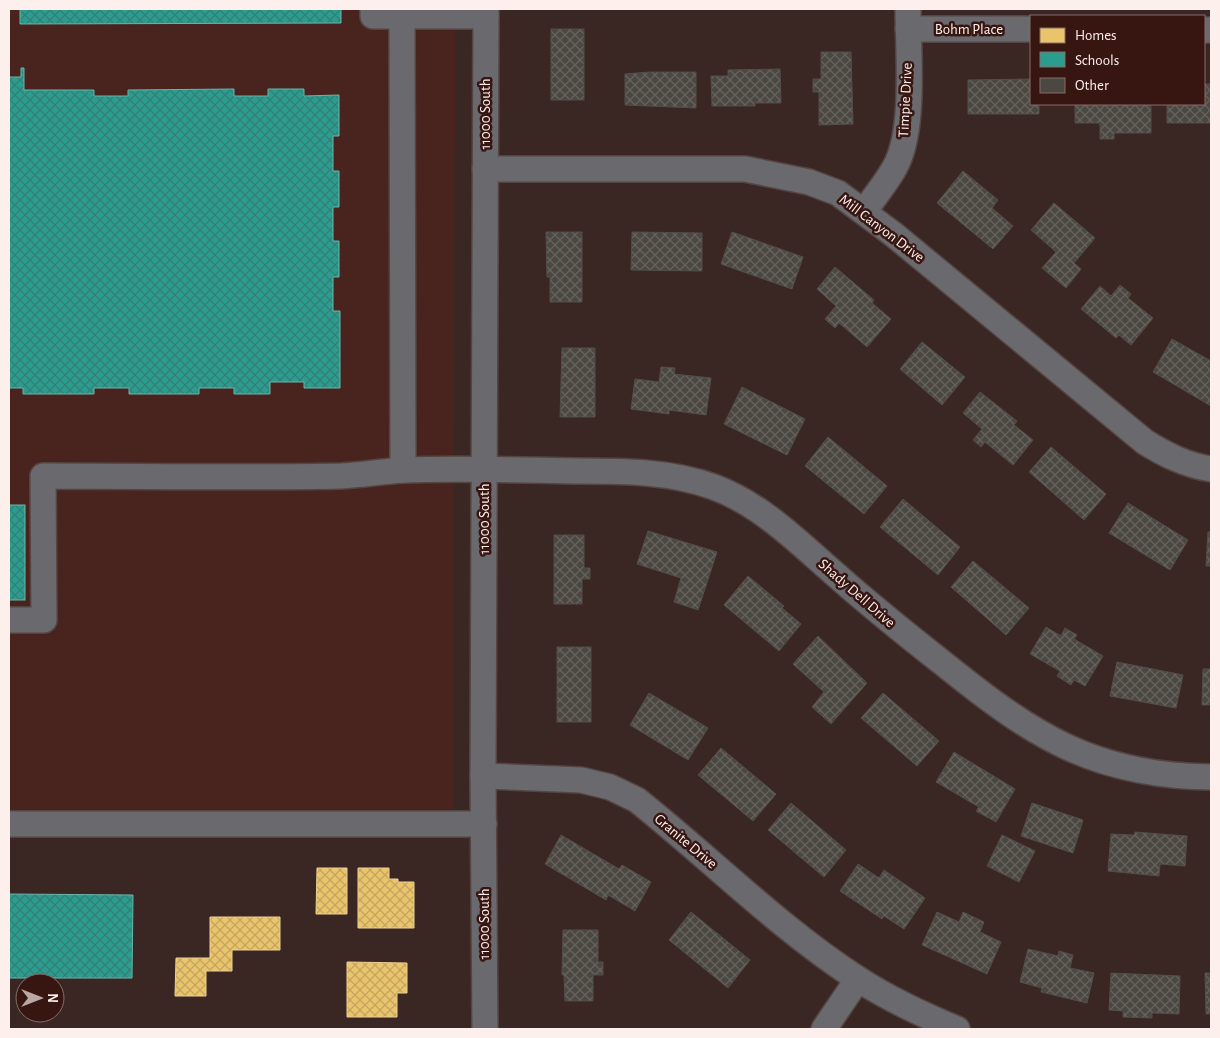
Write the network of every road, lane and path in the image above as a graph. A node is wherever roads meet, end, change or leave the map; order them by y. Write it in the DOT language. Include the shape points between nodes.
graph roads {
  1 [pos="373,9"];
  2 [pos="486,12"];
  3 [pos="402,16"];
  4 [pos="908,19"];
  5 [pos="1030,29"];
  6 [pos="485,169"];
  7 [pos="865,211"];
  8 [pos="485,469"];
  9 [pos="1211,469"];
  10 [pos="403,470"];
  11 [pos="9,620"];
  12 [pos="483,776"];
  13 [pos="1211,777"];
  14 [pos="9,824"];
  15 [pos="484,824"];
  16 [pos="858,979"];
  17 [pos="485,1029"];
  18 [pos="824,1029"];
  19 [pos="956,1029"];
  1 -- 3 [label="street" via="373,16"];
  2 -- 3 [label="street"];
  2 -- 6 [label="street, 11000 South"];
  3 -- 10 [label="street"];
  4 -- 5 [label="street, Bohm Place"];
  4 -- 7 [label="street, Timpie Drive" via="905,139 897,162"];
  6 -- 7 [label="street, Mill Canyon Drive" via="745,169 809,182 838,194"];
  6 -- 8 [label="street, 11000 South"];
  7 -- 9 [label="street, Mill Canyon Drive" via="1145,442 1169,457"];
  8 -- 10 [label="street, Shady Dell Drive"];
  8 -- 12 [label="street, 11000 South"];
  8 -- 13 [label="street, Shady Dell Drive" via="640,472 712,486 745,501 775,522 929,653 997,707 1042,736 1092,758 1144,773"];
  10 -- 11 [label="street, Shady Dell Drive" via="345,476 43,476 44,620"];
  12 -- 15 [label="street, 11000 South"];
  12 -- 16 [label="street, Granite Drive" via="582,780 610,787 637,800 798,935"];
  14 -- 15 [label="street"];
  15 -- 17 [label="street, 11000 South"];
  16 -- 18 [label="street"];
  16 -- 19 [label="street, Granite Drive" via="920,1014"];
}
